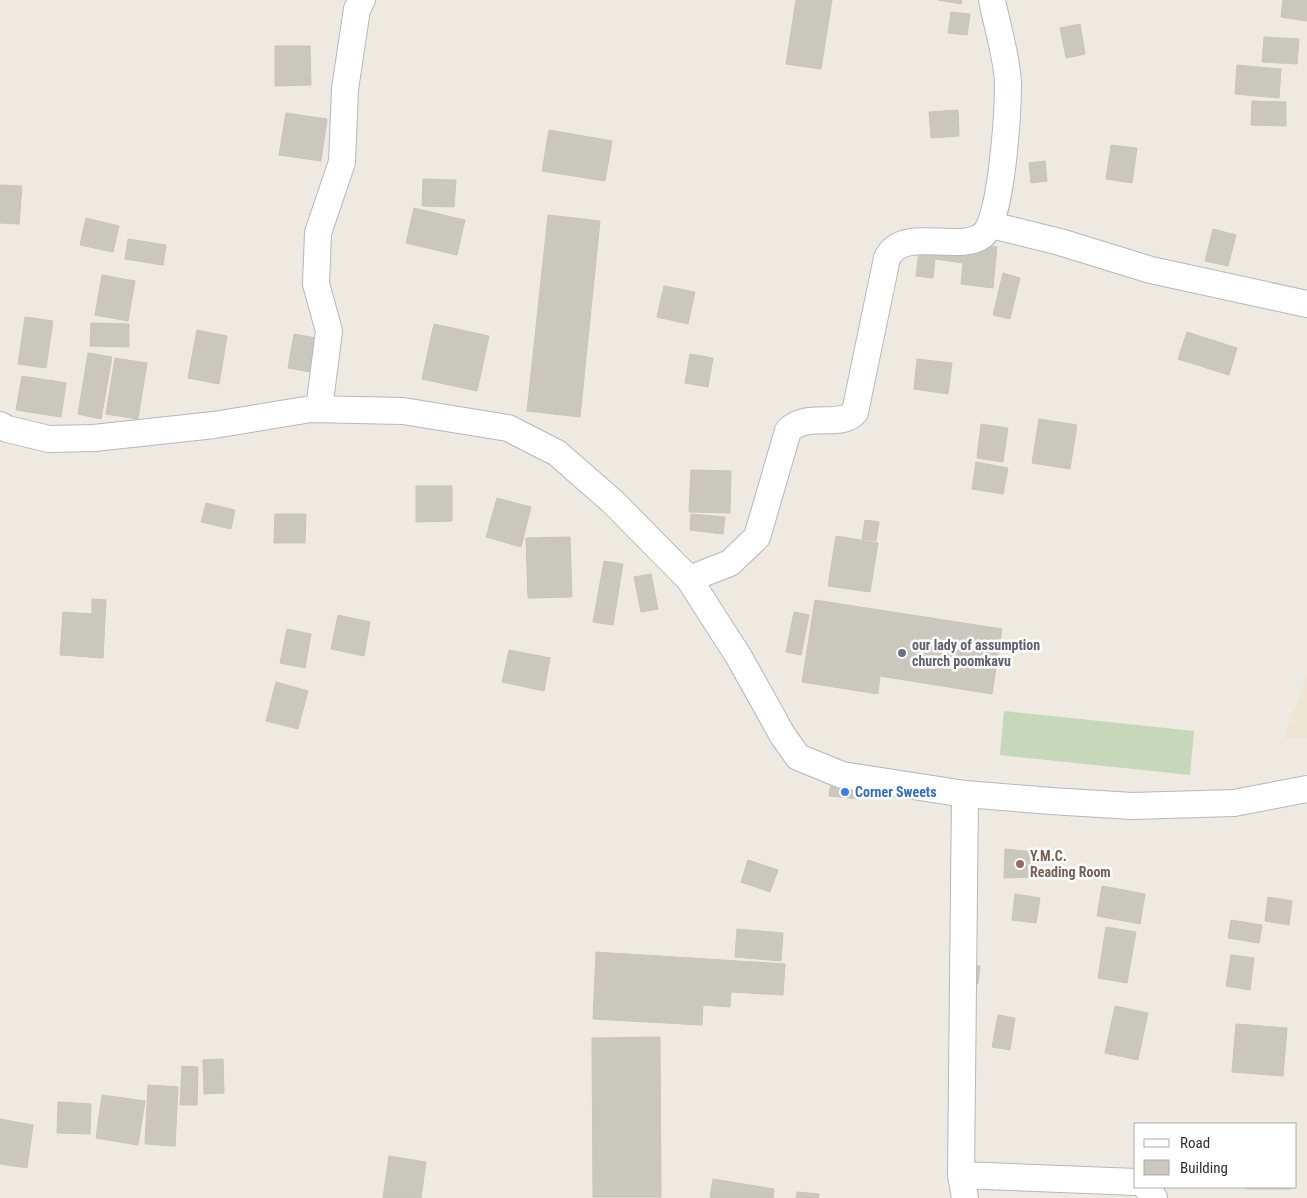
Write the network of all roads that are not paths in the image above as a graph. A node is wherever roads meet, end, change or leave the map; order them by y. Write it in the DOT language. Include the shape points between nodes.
graph roads {
  1 [pos="362,0"];
  2 [pos="992,0"];
  3 [pos="991,225"];
  4 [pos="1307,304"];
  5 [pos="319,409"];
  6 [pos="0,424"];
  7 [pos="689,579"];
  8 [pos="1307,789"];
  9 [pos="966,794"];
  10 [pos="1134,1182"];
  11 [pos="963,1187"];
  1 -- 5 [label="street" via="357,9 345,89 342,162 318,233 316,284 329,331"];
  2 -- 3 [label="street" via="1008,82 999,199"];
  3 -- 4 [label="street" via="1150,270"];
  3 -- 7 [label="street" via="982,236 917,242 891,250 855,412 846,418 794,424 788,431 757,537 730,563"];
  5 -- 6 [label="street" via="165,432 94,438 49,440 7,429"];
  5 -- 7 [label="street" via="403,411 508,428 557,453 614,502"];
  7 -- 9 [label="street" via="798,756 842,775"];
  8 -- 9 [label="street" via="1234,803 1132,806"];
  9 -- 11 [label="street"];
  10 -- 11 [label="street"];
}
